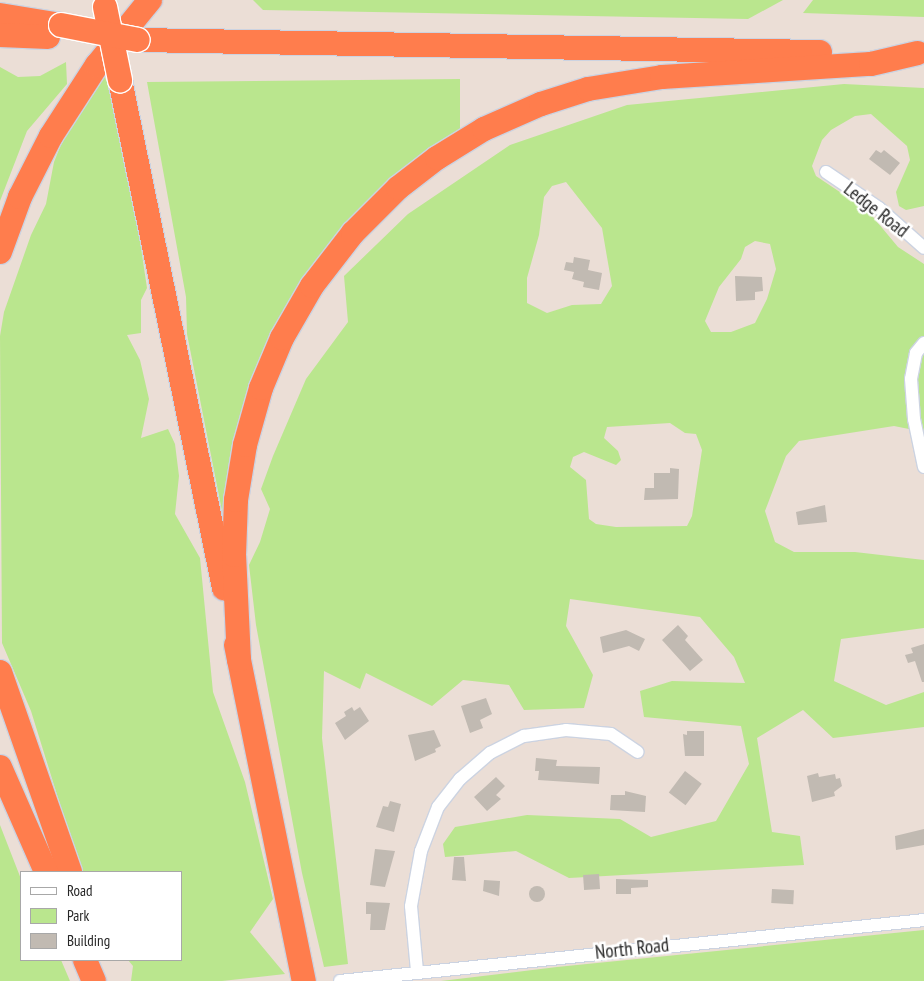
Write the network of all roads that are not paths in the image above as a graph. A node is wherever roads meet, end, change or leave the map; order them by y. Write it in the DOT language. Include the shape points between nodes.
graph roads {
  1 [pos="150,0"];
  2 [pos="104,4"];
  3 [pos="0,15"];
  4 [pos="61,31"];
  5 [pos="0,34"];
  6 [pos="921,53"];
  7 [pos="826,172"];
  8 [pos="924,248"];
  9 [pos="0,252"];
  10 [pos="924,343"];
  11 [pos="924,467"];
  12 [pos="239,660"];
  13 [pos="0,672"];
  14 [pos="638,752"];
  15 [pos="0,767"];
  16 [pos="46,871"];
  17 [pos="70,871"];
  18 [pos="924,920"];
  19 [pos="85,961"];
  20 [pos="101,961"];
  21 [pos="418,971"];
  22 [pos="94,981"];
  23 [pos="108,981"];
  24 [pos="304,981"];
  25 [pos="340,981"];
  1 -- 9 [label="highway" via="97,65 51,136 20,197"];
  2 -- 12 [label="highway, bridge"];
  3 -- 4 [label="highway"];
  4 -- 5 [label="highway"];
  4 -- 6 [label="highway, bridge" via="178,42"];
  6 -- 12 [label="highway" via="871,64 662,77 588,89 541,104 484,129 437,158 398,188 349,237 312,286 282,338 261,388 245,445 236,500 234,555"];
  7 -- 8 [label="street, Ledge Road" via="879,208"];
  10 -- 11 [label="street" via="916,353 911,379 914,419"];
  12 -- 24 [label="highway"];
  13 -- 17 [label="highway"];
  14 -- 21 [label="street" via="612,734 558,731 524,736 490,753 460,779 438,807 421,851 411,906"];
  15 -- 16 [label="highway"];
  18 -- 21 [label="street, North Road"];
  19 -- 22 [label="highway"];
  20 -- 23 [label="highway"];
  21 -- 25 [label="street, North Road"];
}
